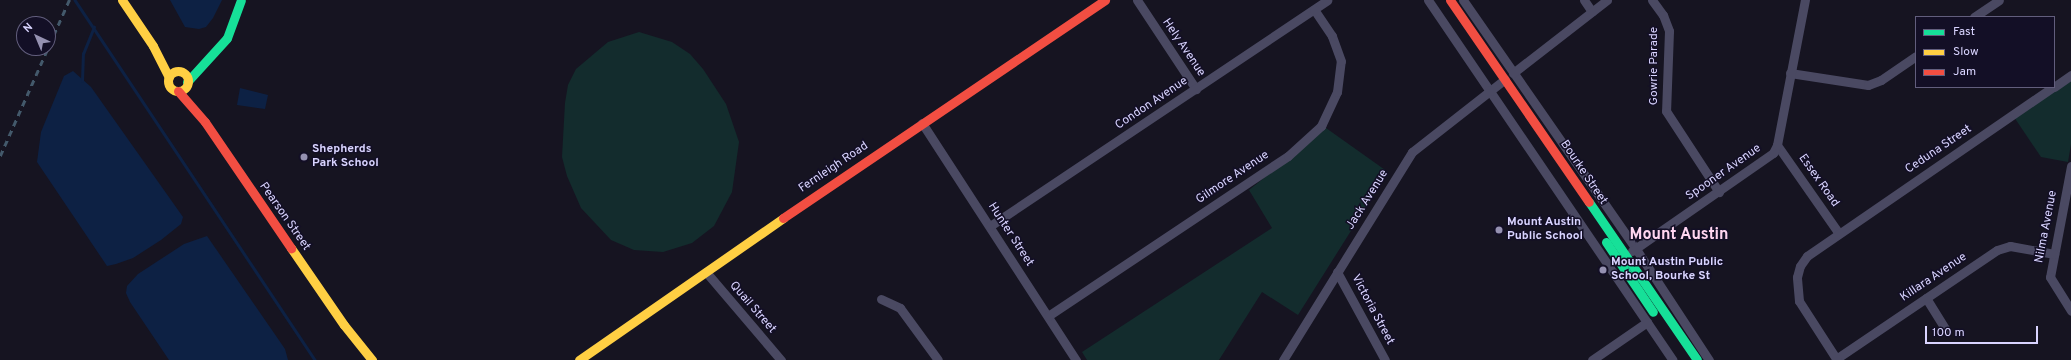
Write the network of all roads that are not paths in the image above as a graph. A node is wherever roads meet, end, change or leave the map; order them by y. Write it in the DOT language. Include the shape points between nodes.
graph roads {
  1 [pos="122,0"];
  2 [pos="241,0"];
  3 [pos="1104,0"];
  4 [pos="1137,0"];
  5 [pos="1327,0"];
  6 [pos="1428,0"];
  7 [pos="1440,0"];
  8 [pos="1450,0"];
  9 [pos="1463,0"];
  10 [pos="1584,0"];
  11 [pos="1607,0"];
  12 [pos="1652,0"];
  13 [pos="1805,0"];
  14 [pos="1999,0"];
  15 [pos="1314,9"];
  16 [pos="1592,12"];
  17 [pos="1975,16"];
  18 [pos="153,46"];
  19 [pos="213,55"];
  20 [pos="1915,57"];
  21 [pos="180,72"];
  22 [pos="1513,73"];
  23 [pos="1790,73"];
  24 [pos="2071,75"];
  25 [pos="169,77"];
  26 [pos="1501,82"];
  27 [pos="184,86"];
  28 [pos="2055,86"];
  29 [pos="2053,88"];
  30 [pos="1196,89"];
  31 [pos="1489,91"];
  32 [pos="922,123"];
  33 [pos="1777,144"];
  34 [pos="2071,166"];
  35 [pos="1719,192"];
  36 [pos="990,226"];
  37 [pos="1838,232"];
  38 [pos="1636,249"];
  39 [pos="2054,254"];
  40 [pos="1622,258"];
  41 [pos="706,272"];
  42 [pos="1337,272"];
  43 [pos="1926,298"];
  44 [pos="881,299"];
  45 [pos="2071,311"];
  46 [pos="1048,316"];
  47 [pos="1647,322"];
  48 [pos="344,325"];
  49 [pos="1947,331"];
  50 [pos="1837,359"];
  51 [pos="365,360"];
  52 [pos="372,360"];
  53 [pos="580,360"];
  54 [pos="781,360"];
  55 [pos="938,360"];
  56 [pos="1076,360"];
  57 [pos="1283,360"];
  58 [pos="1385,360"];
  59 [pos="1592,360"];
  60 [pos="1673,360"];
  61 [pos="1686,360"];
  62 [pos="1697,360"];
  63 [pos="1709,360"];
  1 -- 18 [label="main road, Pearson Street"];
  2 -- 19 [label="main road" via="232,27"];
  3 -- 32 [label="main road, Fernleigh Road"];
  4 -- 30 [label="street, Hely Avenue"];
  5 -- 15 [label="street, Condon Avenue"];
  6 -- 31 [label="street"];
  7 -- 26 [label="main road, Bourke Street"];
  8 -- 26 [label="main road, Bourke Street"];
  9 -- 22 [label="street, Bourke Street"];
  10 -- 16 [label="street"];
  11 -- 16 [label="street"];
  12 -- 35 [label="street, Gowrie Parade" via="1663,14 1669,31 1666,110"];
  13 -- 23 [label="street, Spooner Avenue"];
  14 -- 17 [label="street"];
  15 -- 30 [label="street, Condon Avenue"];
  15 -- 46 [label="street, Gilmore Avenue" via="1332,36 1341,61 1337,92 1321,126 1288,156"];
  16 -- 22 [label="street"];
  18 -- 21 [label="main road, Pearson Street"];
  18 -- 25 [label="main road, Pearson Street"];
  19 -- 21 [label="main road"];
  19 -- 27 [label="main road"];
  20 -- 23 [label="street" via="1882,80 1868,85"];
  21 -- 25 [label="main road"];
  21 -- 27 [label="main road, Pearson Street"];
  22 -- 38 [label="street, Bourke Street"];
  23 -- 33 [label="street, Spooner Avenue"];
  24 -- 28 [label="street, Ceduna Street"];
  25 -- 27 [label="main road, Pearson Street" via="171,88"];
  26 -- 31 [label="street, Jack Avenue"];
  26 -- 40 [label="main road, Bourke Street"];
  27 -- 48 [label="main road, Pearson Street" via="205,122"];
  29 -- 37 [label="street, Ceduna Street"];
  30 -- 36 [label="street, Condon Avenue"];
  31 -- 42 [label="street, Jack Avenue" via="1412,152"];
  31 -- 47 [label="street"];
  32 -- 36 [label="street, Hunter Street"];
  32 -- 41 [label="main road, Fernleigh Road"];
  33 -- 35 [label="street, Spooner Avenue" via="1766,160"];
  33 -- 37 [label="street, Essex Road"];
  34 -- 39 [label="street, Nilma Avenue"];
  35 -- 38 [label="street, Spooner Avenue"];
  36 -- 46 [label="street, Hunter Street"];
  37 -- 50 [label="street, Ceduna Street" via="1807,256 1800,266 1797,289 1805,313"];
  38 -- 40 [label="street, Spooner Avenue"];
  38 -- 63 [label="street, Bourke Street"];
  39 -- 43 [label="street, Killara Avenue" via="2017,246 2003,247"];
  39 -- 45 [label="street, Nilma Avenue" via="2050,277"];
  40 -- 61 [label="main road, Bourke Street"];
  40 -- 62 [label="main road, Bourke Street"];
  41 -- 53 [label="main road, Fernleigh Road"];
  41 -- 54 [label="street, Quail Street"];
  42 -- 57 [label="street, Jack Avenue"];
  42 -- 58 [label="street, Victoria Street"];
  43 -- 49 [label="street"];
  43 -- 50 [label="street, Killara Avenue"];
  44 -- 55 [label="street" via="900,308"];
  46 -- 56 [label="street, Hunter Street"];
  47 -- 59 [label="street"];
  47 -- 60 [label="street"];
  48 -- 51 [label="main road, Pearson Street"];
  48 -- 52 [label="main road, Pearson Street"];
}
